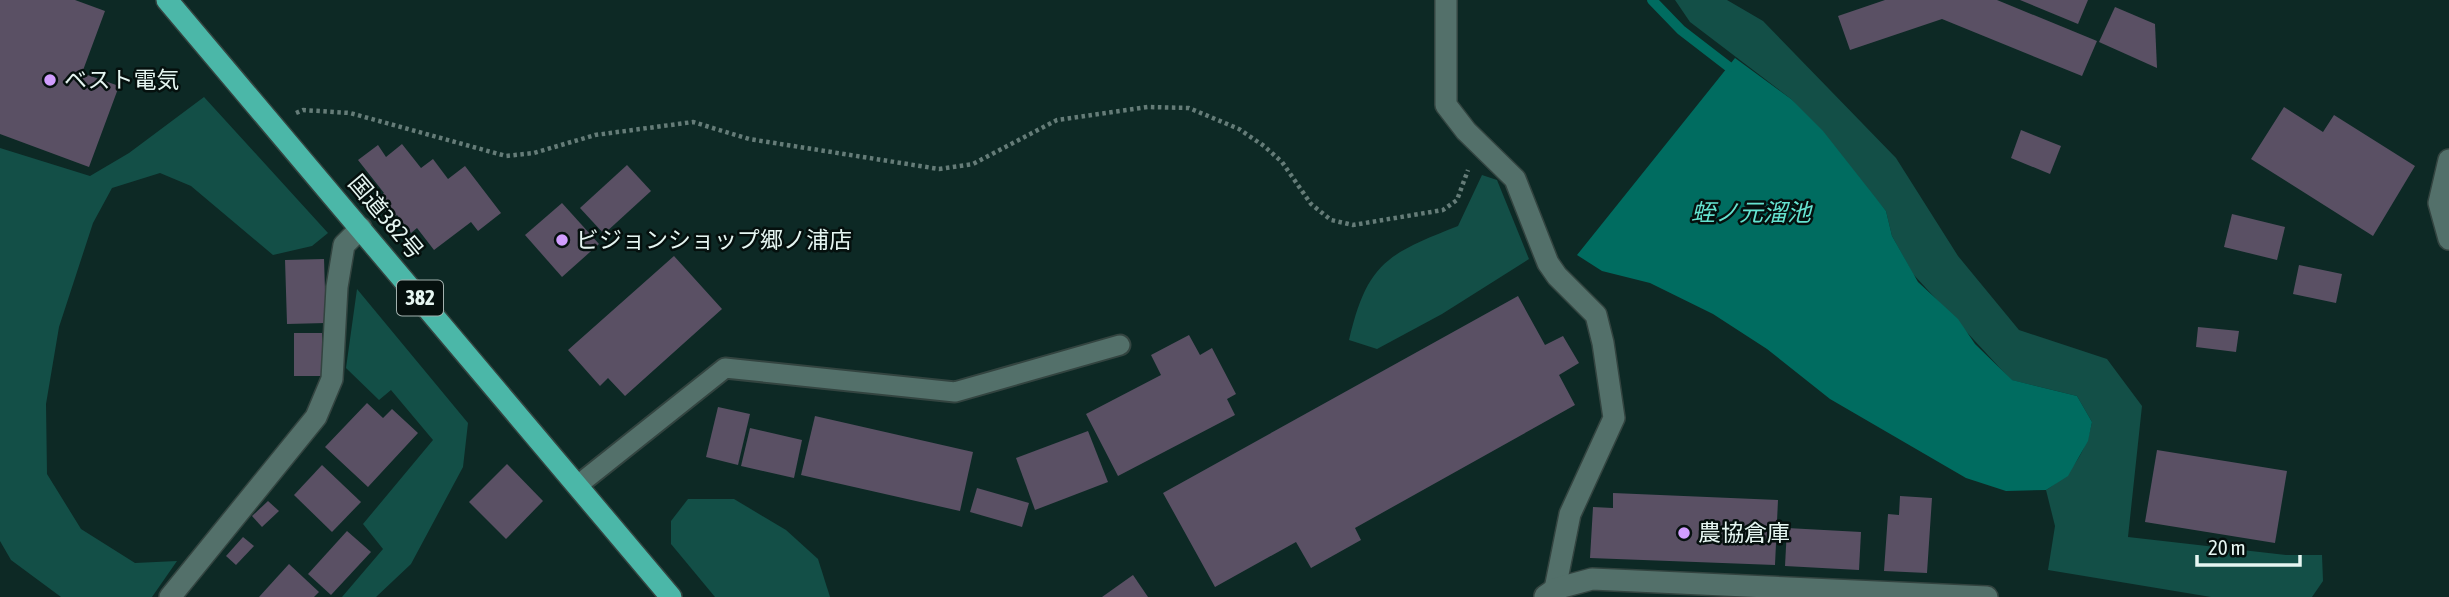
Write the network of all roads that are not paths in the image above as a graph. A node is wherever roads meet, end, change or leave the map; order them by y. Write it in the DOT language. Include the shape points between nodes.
graph roads {
  1 [pos="167,0"];
  2 [pos="1446,0"];
  3 [pos="2449,160"];
  4 [pos="361,228"];
  5 [pos="2449,239"];
  6 [pos="1120,345"];
  7 [pos="578,485"];
  8 [pos="1549,593"];
  9 [pos="170,597"];
  10 [pos="671,597"];
  11 [pos="1987,597"];
  1 -- 4 [label="highway, 国道382号 / 382"];
  2 -- 8 [label="street" via="1446,105 1515,179 1548,263 1596,315 1603,342 1614,418 1570,514"];
  3 -- 5 [label="street" via="2439,203"];
  4 -- 7 [label="highway, 国道382号 / 382"];
  4 -- 9 [label="street" via="344,245 332,379 316,416"];
  6 -- 7 [label="lane" via="955,392 725,368"];
  7 -- 10 [label="highway, 国道382号 / 382"];
  8 -- 11 [label="street" via="1592,579"];
}
